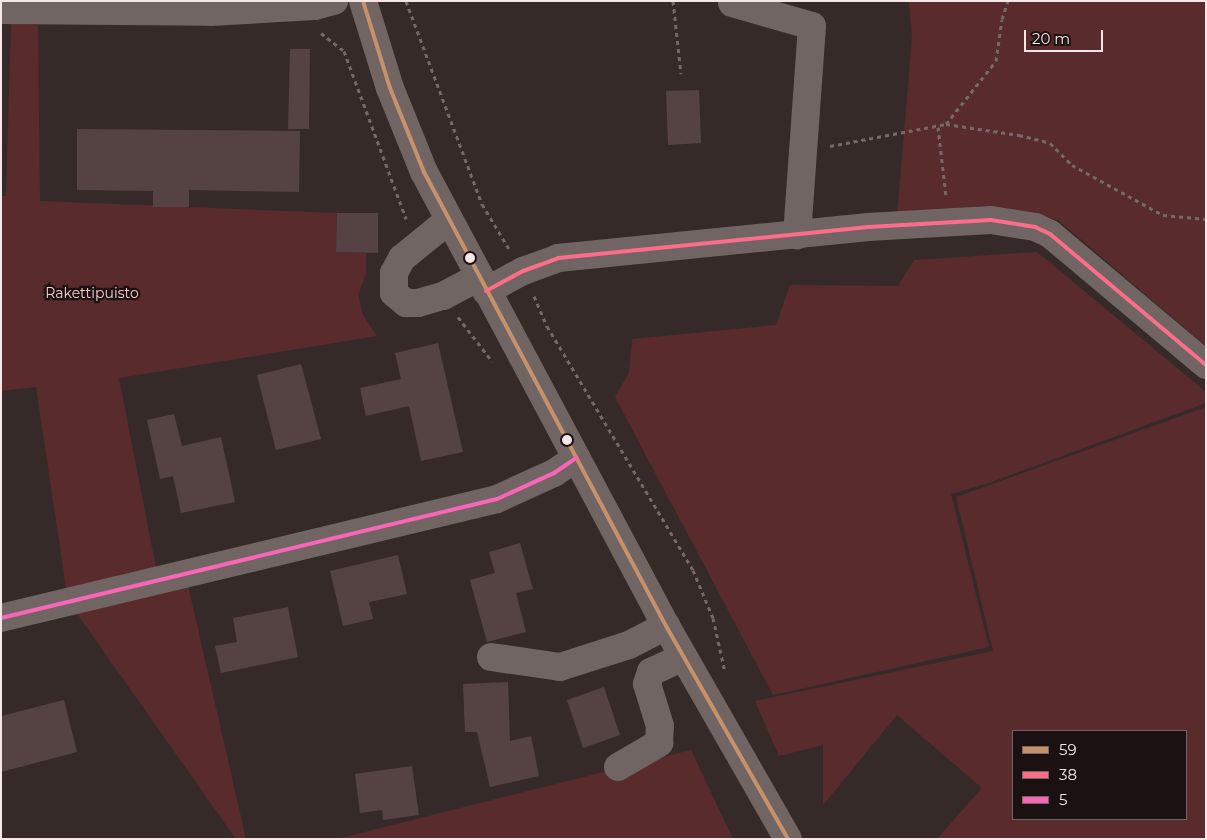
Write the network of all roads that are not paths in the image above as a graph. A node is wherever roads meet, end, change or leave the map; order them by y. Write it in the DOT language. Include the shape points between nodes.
graph roads {
  1 [pos="334,1"];
  2 [pos="363,1"];
  3 [pos="732,4"];
  4 [pos="1,10"];
  5 [pos="449,220"];
  6 [pos="797,235"];
  7 [pos="482,284"];
  8 [pos="1206,365"];
  9 [pos="576,458"];
  10 [pos="1,618"];
  11 [pos="666,626"];
  12 [pos="491,657"];
  13 [pos="683,657"];
  14 [pos="618,767"];
  15 [pos="788,839"];
  1 -- 4 [label="street" via="315,6 211,12"];
  2 -- 5 [label="street" via="390,88 424,172"];
  3 -- 6 [label="street" via="812,26"];
  5 -- 7 [label="street"];
  5 -- 7 [label="street" via="402,258 394,273 394,293 406,304 418,303"];
  6 -- 7 [label="street" via="558,258"];
  6 -- 8 [label="street" via="991,220 1034,227 1050,234"];
  7 -- 9 [label="street"];
  9 -- 10 [label="street" via="554,473 497,499"];
  9 -- 11 [label="street"];
  11 -- 12 [label="street" via="629,644 560,667"];
  11 -- 13 [label="street"];
  13 -- 14 [label="street" via="651,672 647,684 660,726 660,743"];
  13 -- 15 [label="street"];
}
